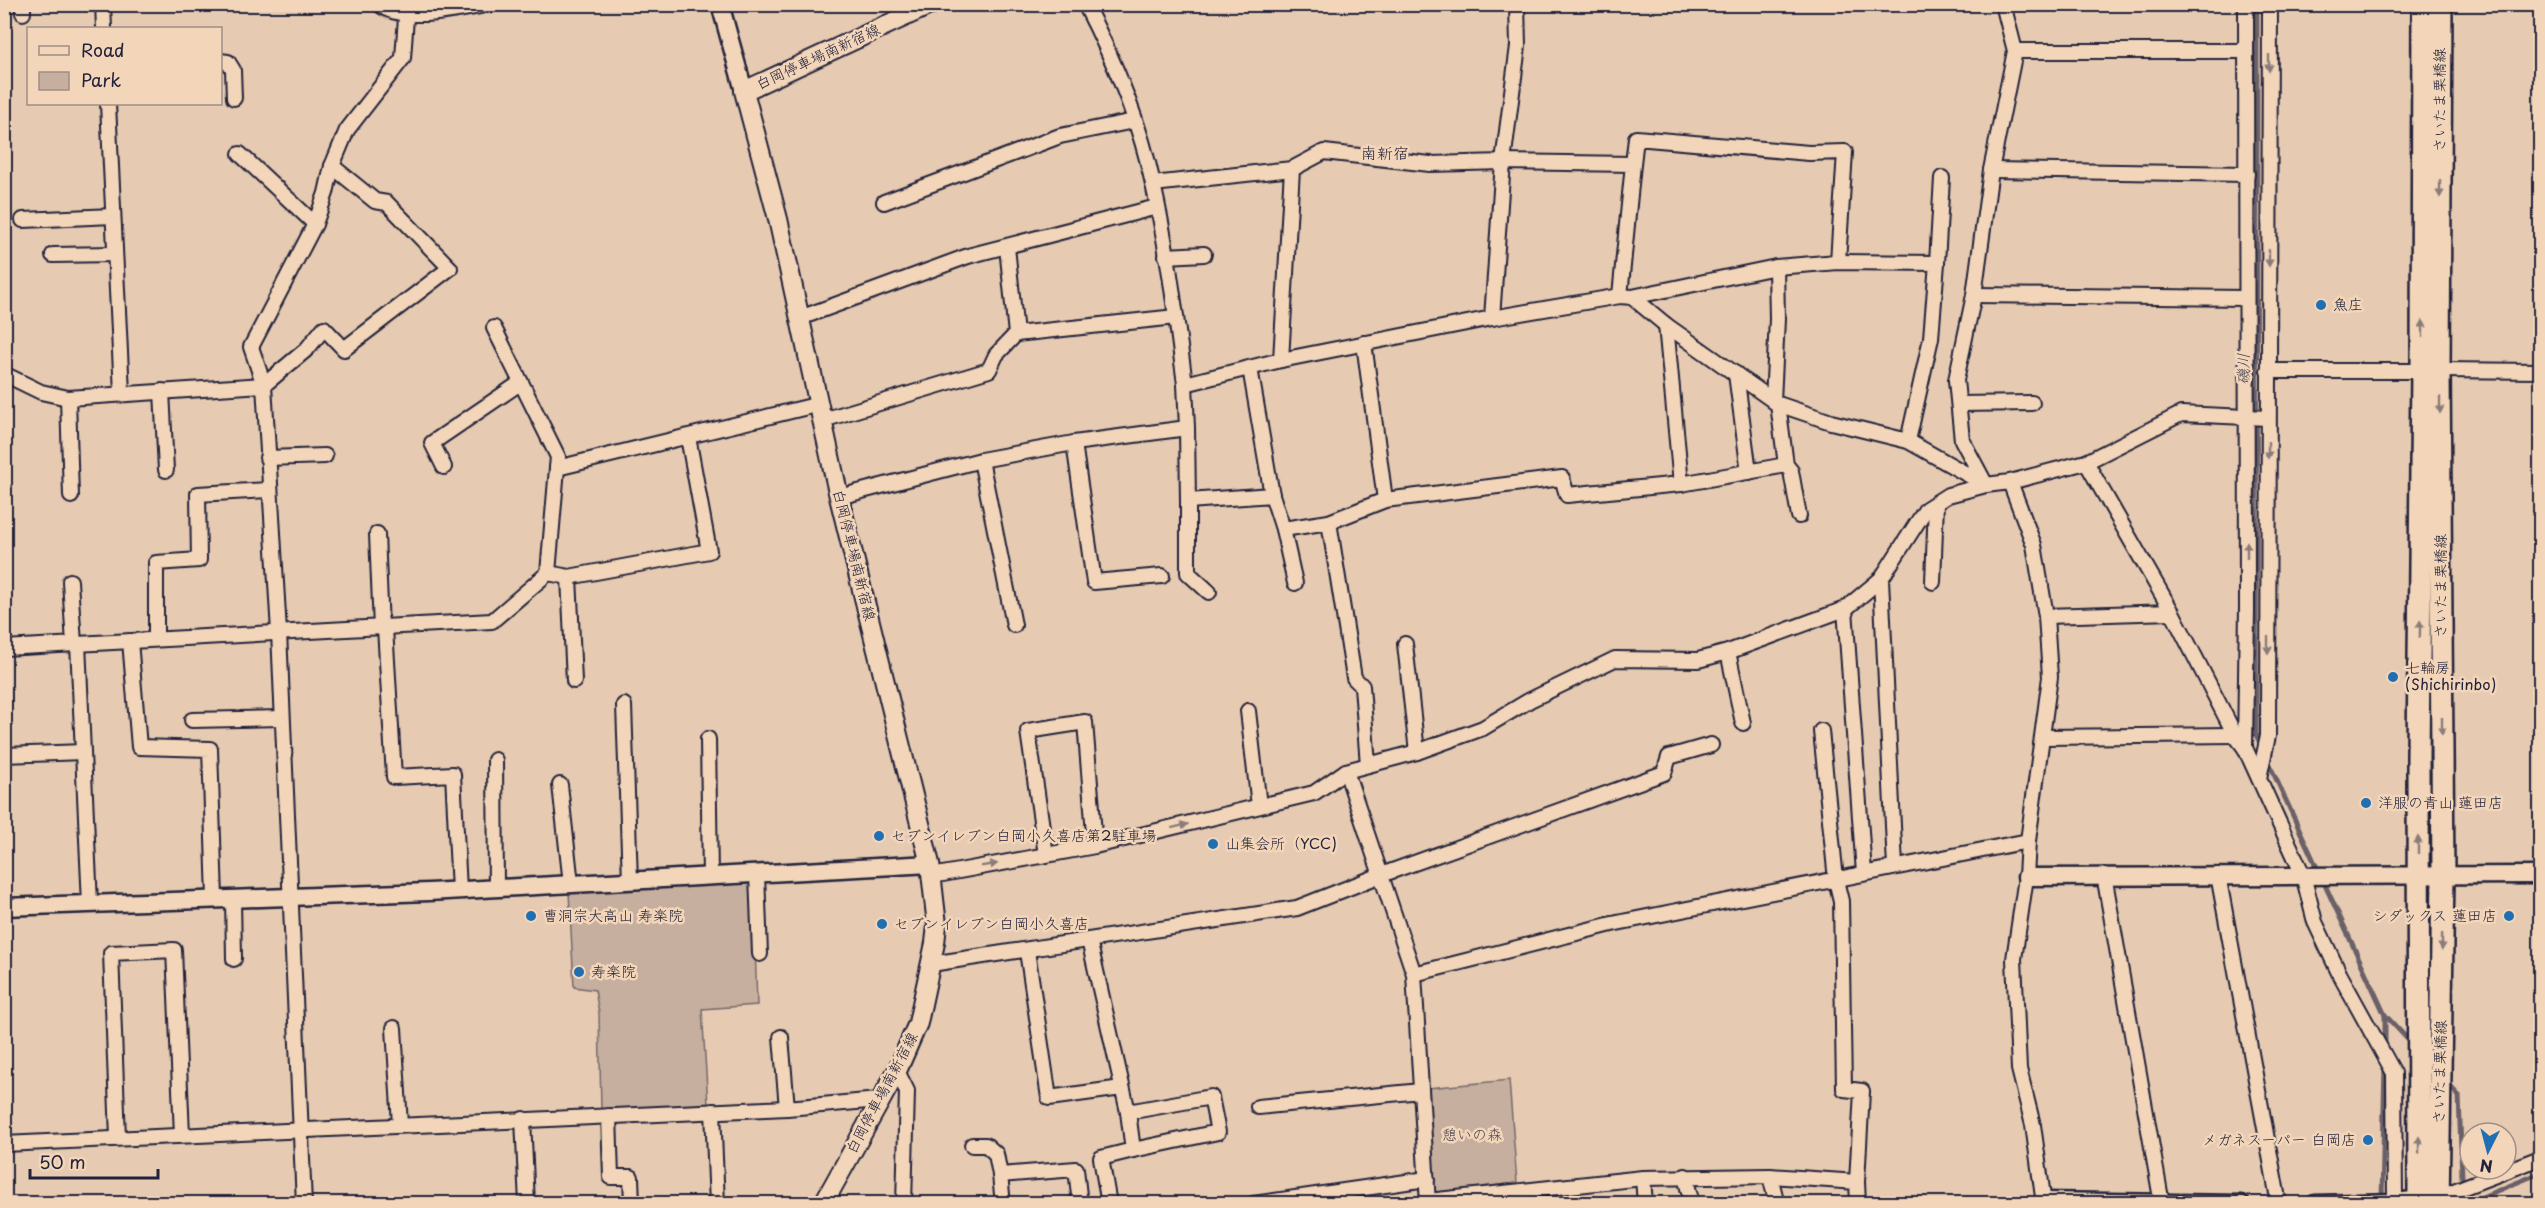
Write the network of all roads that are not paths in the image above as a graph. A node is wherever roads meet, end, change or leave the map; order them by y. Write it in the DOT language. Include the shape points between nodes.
graph roads {
  1 [pos="103,4"];
  2 [pos="379,4"];
  3 [pos="490,4"];
  4 [pos="720,4"];
  5 [pos="1085,4"];
  6 [pos="1517,4"];
  7 [pos="2003,4"];
  8 [pos="2246,4"];
  9 [pos="2270,4"];
  10 [pos="2423,4"];
  11 [pos="2441,4"];
  12 [pos="922,7"];
  13 [pos="406,9"];
  14 [pos="104,27"];
  15 [pos="2014,51"];
  16 [pos="2246,51"];
  17 [pos="222,61"];
  18 [pos="744,92"];
  19 [pos="234,98"];
  20 [pos="108,105"];
  21 [pos="1134,121"];
  22 [pos="240,154"];
  23 [pos="1503,162"];
  24 [pos="1633,164"];
  25 [pos="332,166"];
  26 [pos="1292,169"];
  27 [pos="1991,171"];
  28 [pos="2247,174"];
  29 [pos="1942,178"];
  30 [pos="1153,184"];
  31 [pos="884,202"];
  32 [pos="1157,207"];
  33 [pos="113,216"];
  34 [pos="23,220"];
  35 [pos="315,224"];
  36 [pos="1007,247"];
  37 [pos="115,254"];
  38 [pos="1204,254"];
  39 [pos="53,255"];
  40 [pos="1166,256"];
  41 [pos="1838,262"];
  42 [pos="1937,262"];
  43 [pos="1776,267"];
  44 [pos="1626,296"];
  45 [pos="1974,296"];
  46 [pos="2246,298"];
  47 [pos="1176,317"];
  48 [pos="800,318"];
  49 [pos="1492,318"];
  50 [pos="1666,325"];
  51 [pos="494,328"];
  52 [pos="1016,334"];
  53 [pos="1364,343"];
  54 [pos="1281,360"];
  55 [pos="1250,368"];
  56 [pos="2268,371"];
  57 [pos="2431,371"];
  58 [pos="2541,371"];
  59 [pos="4,374"];
  60 [pos="1736,374"];
  61 [pos="520,383"];
  62 [pos="1185,384"];
  63 [pos="264,385"];
  64 [pos="162,391"];
  65 [pos="122,393"];
  66 [pos="68,398"];
  67 [pos="1776,402"];
  68 [pos="1959,404"];
  69 [pos="2032,404"];
  70 [pos="821,412"];
  71 [pos="2246,416"];
  72 [pos="2268,418"];
  73 [pos="1186,428"];
  74 [pos="688,437"];
  75 [pos="1908,441"];
  76 [pos="1074,443"];
  77 [pos="325,456"];
  78 [pos="267,458"];
  79 [pos="981,460"];
  80 [pos="2086,462"];
  81 [pos="1786,465"];
  82 [pos="444,467"];
  83 [pos="557,468"];
  84 [pos="166,470"];
  85 [pos="1749,472"];
  86 [pos="2010,482"];
  87 [pos="1681,484"];
  88 [pos="1986,485"];
  89 [pos="268,490"];
  90 [pos="1272,495"];
  91 [pos="71,496"];
  92 [pos="839,497"];
  93 [pos="1385,500"];
  94 [pos="1188,501"];
  95 [pos="1936,503"];
  96 [pos="1799,516"];
  97 [pos="1329,522"];
  98 [pos="1283,529"];
  99 [pos="377,534"];
  100 [pos="548,573"];
  101 [pos="1162,576"];
  102 [pos="569,577"];
  103 [pos="1881,579"];
  104 [pos="70,581"];
  105 [pos="1934,582"];
  106 [pos="1295,584"];
  107 [pos="1209,592"];
  108 [pos="1845,609"];
  109 [pos="2172,612"];
  110 [pos="2046,616"];
  111 [pos="1014,625"];
  112 [pos="383,628"];
  113 [pos="279,632"];
  114 [pos="156,639"];
  115 [pos="130,641"];
  116 [pos="76,644"];
  117 [pos="1405,644"];
  118 [pos="4,648"];
  119 [pos="1728,652"];
  120 [pos="574,681"];
  121 [pos="624,705"];
  122 [pos="1248,711"];
  123 [pos="282,718"];
  124 [pos="192,720"];
  125 [pos="1743,723"];
  126 [pos="1821,731"];
  127 [pos="2235,735"];
  128 [pos="2043,737"];
  129 [pos="708,739"];
  130 [pos="1711,745"];
  131 [pos="2245,748"];
  132 [pos="83,752"];
  133 [pos="1417,752"];
  134 [pos="4,755"];
  135 [pos="495,760"];
  136 [pos="1368,765"];
  137 [pos="1347,771"];
  138 [pos="2259,778"];
  139 [pos="560,785"];
  140 [pos="1258,806"];
  141 [pos="2028,841"];
  142 [pos="1095,846"];
  143 [pos="1046,855"];
  144 [pos="1894,867"];
  145 [pos="931,870"];
  146 [pos="1864,873"];
  147 [pos="757,874"];
  148 [pos="1381,875"];
  149 [pos="2103,875"];
  150 [pos="2218,875"];
  151 [pos="2303,875"];
  152 [pos="2418,875"];
  153 [pos="2443,875"];
  154 [pos="2541,875"];
  155 [pos="710,877"];
  156 [pos="2026,877"];
  157 [pos="1836,880"];
  158 [pos="630,881"];
  159 [pos="571,884"];
  160 [pos="496,888"];
  161 [pos="459,890"];
  162 [pos="289,896"];
  163 [pos="215,898"];
  164 [pos="233,898"];
  165 [pos="90,904"];
  166 [pos="4,907"];
  167 [pos="1089,940"];
  168 [pos="1027,951"];
  169 [pos="760,954"];
  170 [pos="234,960"];
  171 [pos="931,964"];
  172 [pos="1414,974"];
  173 [pos="394,1028"];
  174 [pos="781,1037"];
  175 [pos="897,1071"];
  176 [pos="1122,1088"];
  177 [pos="1421,1091"];
  178 [pos="879,1100"];
  179 [pos="1258,1107"];
  180 [pos="787,1108"];
  181 [pos="713,1111"];
  182 [pos="1128,1112"];
  183 [pos="609,1116"];
  184 [pos="523,1119"];
  185 [pos="400,1125"];
  186 [pos="300,1129"];
  187 [pos="182,1135"];
  188 [pos="118,1138"];
  189 [pos="4,1144"];
  190 [pos="972,1145"];
  191 [pos="1133,1150"];
  192 [pos="2541,1158"];
  193 [pos="1000,1175"];
  194 [pos="1685,1176"];
  195 [pos="1770,1176"];
  196 [pos="1643,1178"];
  197 [pos="1427,1179"];
  198 [pos="1857,1182"];
  199 [pos="2429,1201"];
  200 [pos="1428,1202"];
  201 [pos="2044,1202"];
  202 [pos="2395,1202"];
  203 [pos="304,1203"];
  204 [pos="527,1203"];
  205 [pos="632,1203"];
  206 [pos="717,1203"];
  207 [pos="823,1203"];
  208 [pos="904,1203"];
  209 [pos="1003,1203"];
  210 [pos="1080,1203"];
  211 [pos="1109,1203"];
  212 [pos="1253,1203"];
  213 [pos="1645,1203"];
  214 [pos="1692,1203"];
  215 [pos="1777,1203"];
  216 [pos="1858,1203"];
  217 [pos="2162,1203"];
  218 [pos="2241,1203"];
  219 [pos="2279,1203"];
  220 [pos="2315,1203"];
  1 -- 14 [label="street"];
  2 -- 13 [label="street" via="384,9"];
  3 -- 13 [label="street" via="446,12"];
  4 -- 18 [label="street"];
  5 -- 21 [label="street" via="1103,39"];
  6 -- 23 [label="street" via="1518,46"];
  7 -- 15 [label="street"];
  8 -- 16 [label="street"];
  9 -- 56 [label="street, one-way"];
  57 -- 10 [label="main road, さいたま栗橋線, one-way"];
  11 -- 57 [label="main road, さいたま栗橋線, one-way"];
  12 -- 18 [label="main road, 白岡停車場南新宿線"];
  13 -- 25 [label="street" via="403,58 347,130"];
  15 -- 16 [label="street"];
  15 -- 27 [label="street"];
  16 -- 28 [label="street"];
  17 -- 19 [label="street" via="228,62 233,70"];
  18 -- 48 [label="main road, 白岡停車場南新宿線"];
  20 -- 33 [label="street"];
  21 -- 30 [label="street"];
  21 -- 31 [label="street" via="1060,136"];
  22 -- 35 [label="street"];
  23 -- 24 [label="street"];
  23 -- 26 [label="street" via="1430,164 1324,152"];
  23 -- 49 [label="street"];
  24 -- 41 [label="street" via="1636,138 1809,153 1845,152"];
  24 -- 44 [label="street"];
  25 -- 35 [label="street"];
  25 -- 63 [label="street" via="375,201 387,203 450,268 344,349 324,328 307,350"];
  26 -- 30 [label="street"];
  26 -- 54 [label="street"];
  27 -- 28 [label="street"];
  27 -- 45 [label="street"];
  28 -- 46 [label="street"];
  29 -- 42 [label="street"];
  30 -- 32 [label="street"];
  32 -- 36 [label="street"];
  32 -- 40 [label="street"];
  33 -- 34 [label="street"];
  33 -- 37 [label="street"];
  35 -- 63 [label="street" via="251,347"];
  36 -- 48 [label="street" via="968,256"];
  36 -- 52 [label="street"];
  37 -- 39 [label="street"];
  37 -- 65 [label="street"];
  38 -- 40 [label="street"];
  40 -- 47 [label="street"];
  41 -- 42 [label="street"];
  41 -- 43 [label="street"];
  42 -- 75 [label="street" via="1931,338"];
  43 -- 44 [label="street"];
  43 -- 67 [label="street"];
  44 -- 49 [label="street"];
  44 -- 50 [label="street"];
  45 -- 46 [label="street"];
  45 -- 68 [label="street" via="1956,380"];
  46 -- 71 [label="street"];
  47 -- 52 [label="street"];
  47 -- 62 [label="street"];
  48 -- 70 [label="main road, 白岡停車場南新宿線"];
  49 -- 53 [label="street"];
  50 -- 60 [label="street"];
  50 -- 87 [label="street"];
  51 -- 61 [label="street"];
  52 -- 70 [label="street" via="996,355 989,370"];
  53 -- 54 [label="street"];
  53 -- 93 [label="street"];
  54 -- 55 [label="street"];
  55 -- 62 [label="street"];
  55 -- 90 [label="street"];
  56 -- 57 [label="street"];
  56 -- 72 [label="street"];
  57 -- 58 [label="street"];
  152 -- 57 [label="main road, さいたま栗橋線, one-way"];
  57 -- 153 [label="main road, さいたま栗橋線, one-way"];
  59 -- 66 [label="street" via="41,392"];
  60 -- 67 [label="street"];
  60 -- 85 [label="street"];
  61 -- 82 [label="street" via="432,443"];
  61 -- 83 [label="street" via="558,457"];
  62 -- 73 [label="street"];
  63 -- 64 [label="street"];
  63 -- 78 [label="street"];
  64 -- 65 [label="street"];
  64 -- 84 [label="street"];
  65 -- 66 [label="street"];
  66 -- 91 [label="street"];
  67 -- 75 [label="street" via="1830,422"];
  67 -- 81 [label="street"];
  68 -- 69 [label="street"];
  68 -- 88 [label="street" via="1962,440"];
  70 -- 74 [label="street"];
  70 -- 92 [label="main road, 白岡停車場南新宿線"];
  71 -- 72 [label="street"];
  71 -- 80 [label="street" via="2181,414"];
  131 -- 71 [label="street, one-way"];
  72 -- 138 [label="street, one-way" via="2268,736"];
  73 -- 76 [label="street"];
  73 -- 94 [label="street"];
  74 -- 83 [label="street"];
  74 -- 102 [label="street" via="709,551"];
  75 -- 88 [label="street"];
  76 -- 79 [label="street"];
  76 -- 101 [label="street" via="1094,582"];
  77 -- 78 [label="street"];
  78 -- 89 [label="street"];
  79 -- 92 [label="street"];
  79 -- 111 [label="street"];
  80 -- 86 [label="street"];
  80 -- 109 [label="street"];
  81 -- 85 [label="street"];
  81 -- 96 [label="street" via="1791,471"];
  83 -- 100 [label="street"];
  85 -- 87 [label="street"];
  86 -- 88 [label="street"];
  86 -- 110 [label="street" via="2034,545"];
  87 -- 93 [label="street" via="1567,495 1562,478"];
  88 -- 95 [label="street" via="1948,495"];
  89 -- 113 [label="street"];
  89 -- 114 [label="street" via="198,494 199,560 156,563"];
  90 -- 94 [label="street"];
  90 -- 98 [label="street"];
  92 -- 145 [label="main road, 白岡停車場南新宿線"];
  93 -- 97 [label="street"];
  94 -- 107 [label="street" via="1188,573"];
  95 -- 103 [label="street" via="1926,509"];
  95 -- 105 [label="street"];
  97 -- 98 [label="street"];
  97 -- 136 [label="street" via="1354,678 1362,687"];
  98 -- 106 [label="street"];
  99 -- 112 [label="street"];
  100 -- 102 [label="street"];
  100 -- 112 [label="street" via="492,621"];
  102 -- 120 [label="street"];
  103 -- 108 [label="street"];
  103 -- 144 [label="street"];
  104 -- 116 [label="street"];
  108 -- 119 [label="street"];
  108 -- 146 [label="street"];
  109 -- 110 [label="street"];
  109 -- 127 [label="street"];
  110 -- 128 [label="street" via="2050,677"];
  112 -- 113 [label="street"];
  112 -- 161 [label="street" via="394,777 453,774"];
  113 -- 114 [label="street"];
  113 -- 123 [label="street"];
  114 -- 115 [label="street"];
  115 -- 116 [label="street"];
  115 -- 163 [label="street" via="139,747 210,749"];
  116 -- 118 [label="street"];
  116 -- 132 [label="street"];
  117 -- 133 [label="street"];
  119 -- 125 [label="street"];
  119 -- 133 [label="street" via="1698,660 1615,659 1530,700 1483,729"];
  121 -- 158 [label="street"];
  122 -- 140 [label="street"];
  123 -- 124 [label="street"];
  123 -- 162 [label="street"];
  126 -- 157 [label="street"];
  127 -- 128 [label="street"];
  127 -- 131 [label="street"];
  128 -- 141 [label="street"];
  129 -- 155 [label="street"];
  130 -- 148 [label="street" via="1669,757 1664,772"];
  131 -- 138 [label="street"];
  132 -- 134 [label="street"];
  132 -- 165 [label="street"];
  133 -- 136 [label="street"];
  135 -- 160 [label="street"];
  136 -- 137 [label="street"];
  137 -- 140 [label="street" via="1314,793"];
  137 -- 148 [label="street"];
  138 -- 151 [label="street"];
  139 -- 159 [label="street"];
  142 -- 140 [label="street, one-way"];
  141 -- 144 [label="street"];
  141 -- 156 [label="street"];
  142 -- 143 [label="street"];
  142 -- 143 [label="street" via="1085,722 1028,731"];
  145 -- 143 [label="street, one-way"];
  144 -- 146 [label="street"];
  145 -- 147 [label="street"];
  145 -- 171 [label="main road, 白岡停車場南新宿線" via="937,925"];
  146 -- 157 [label="street"];
  147 -- 155 [label="street"];
  147 -- 169 [label="street"];
  148 -- 167 [label="street" via="1297,908"];
  148 -- 172 [label="street"];
  149 -- 150 [label="street"];
  149 -- 156 [label="street"];
  149 -- 217 [label="street"];
  150 -- 151 [label="street"];
  150 -- 219 [label="street"];
  151 -- 152 [label="street"];
  151 -- 202 [label="street" via="2315,922 2394,1072"];
  152 -- 153 [label="street"];
  199 -- 152 [label="main road, さいたま栗橋線, one-way"];
  153 -- 154 [label="street"];
  153 -- 199 [label="main road, さいたま栗橋線, one-way"];
  155 -- 158 [label="street"];
  156 -- 201 [label="street" via="2014,959 2019,1069 2033,1125"];
  157 -- 172 [label="street" via="1612,924"];
  157 -- 198 [label="street" via="1841,901 1844,1089 1863,1091"];
  158 -- 159 [label="street"];
  159 -- 160 [label="street"];
  160 -- 161 [label="street"];
  161 -- 162 [label="street"];
  162 -- 164 [label="street"];
  162 -- 186 [label="street"];
  163 -- 164 [label="street"];
  163 -- 165 [label="street"];
  164 -- 170 [label="street"];
  165 -- 166 [label="street"];
  167 -- 168 [label="street"];
  167 -- 176 [label="street"];
  168 -- 171 [label="street"];
  168 -- 176 [label="street" via="1049,1098"];
  171 -- 175 [label="main road, 白岡停車場南新宿線" via="918,1023"];
  172 -- 177 [label="street"];
  173 -- 185 [label="street"];
  174 -- 180 [label="street"];
  175 -- 178 [label="main road, 白岡停車場南新宿線"];
  175 -- 208 [label="street" via="907,1091"];
  176 -- 182 [label="street"];
  177 -- 179 [label="street"];
  177 -- 197 [label="street"];
  178 -- 180 [label="street"];
  178 -- 207 [label="main road, 白岡停車場南新宿線"];
  180 -- 181 [label="street"];
  181 -- 183 [label="street"];
  181 -- 206 [label="street"];
  182 -- 191 [label="street"];
  182 -- 191 [label="street" via="1211,1096 1218,1132"];
  183 -- 184 [label="street"];
  183 -- 205 [label="street" via="611,1178 631,1177"];
  184 -- 185 [label="street"];
  184 -- 204 [label="street"];
  185 -- 186 [label="street"];
  186 -- 187 [label="street"];
  186 -- 203 [label="street"];
  187 -- 188 [label="street"];
  187 -- 188 [label="street" via="174,950 111,953"];
  188 -- 189 [label="street"];
  190 -- 193 [label="street" via="986,1145 996,1154"];
  191 -- 211 [label="street" via="1101,1158"];
  192 -- 199 [label="street"];
  193 -- 209 [label="street"];
  193 -- 210 [label="street" via="1076,1169"];
  194 -- 195 [label="street"];
  194 -- 196 [label="street"];
  194 -- 214 [label="street"];
  195 -- 198 [label="street"];
  195 -- 215 [label="street"];
  196 -- 200 [label="street"];
  196 -- 213 [label="street"];
  197 -- 200 [label="street"];
  197 -- 212 [label="street"];
  198 -- 216 [label="street"];
  199 -- 202 [label="street"];
  201 -- 217 [label="street"];
  202 -- 220 [label="street"];
  217 -- 218 [label="street"];
}
